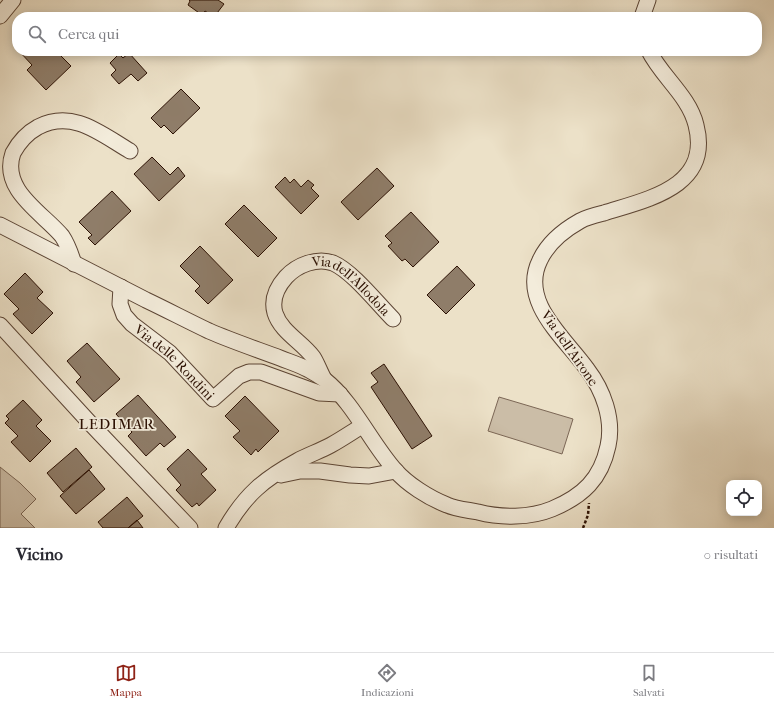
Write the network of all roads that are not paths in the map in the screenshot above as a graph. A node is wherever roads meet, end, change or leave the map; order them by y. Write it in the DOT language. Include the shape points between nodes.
graph roads {
  1 [pos="13,0"];
  2 [pos="648,0"];
  3 [pos="644,12"];
  4 [pos="0,16"];
  5 [pos="652,56"];
  6 [pos="130,151"];
  7 [pos="0,225"];
  8 [pos="74,264"];
  9 [pos="121,287"];
  10 [pos="393,319"];
  11 [pos="0,325"];
  12 [pos="324,379"];
  13 [pos="340,394"];
  14 [pos="362,426"];
  15 [pos="396,471"];
  16 [pos="269,478"];
  17 [pos="190,528"];
  18 [pos="226,528"];
  1 -- 4 [label="street"];
  2 -- 3 [label="street"];
  5 -- 15 [label="street, Via dell'Airone" via="686,100 696,124 700,148 692,169 679,184 656,196 581,220 554,238 539,261 534,281 538,301 547,320 589,371 603,396 610,419 609,444 602,465 590,485 572,500 548,511 519,516 484,514 447,505 417,489"];
  6 -- 8 [label="street" via="82,123 64,120 48,122 32,130 19,142 8,160 7,175 13,188 24,202 62,236 70,249"];
  7 -- 8 [label="street, Via delle Rondini"];
  8 -- 9 [label="street, Via delle Rondini"];
  9 -- 12 [label="street, Via delle Rondini" via="210,332 304,367"];
  9 -- 13 [label="street, Via delle Rondini" via="120,304 124,316 170,353 213,399 239,376 249,372 261,372 318,393"];
  10 -- 12 [label="street, Via dell'Allodola" via="346,270 332,263 315,261 301,266 287,276 277,289 275,314 282,326 313,357"];
  11 -- 17 [label="street"];
  12 -- 13 [label="street, Via delle Rondini"];
  13 -- 14 [label="street, Via delle Rondini"];
  14 -- 15 [label="street, Via delle Rondini"];
  14 -- 16 [label="street" via="332,444 297,460"];
  15 -- 16 [label="street" via="356,476 300,471"];
  16 -- 18 [label="street" via="252,492"];
}
